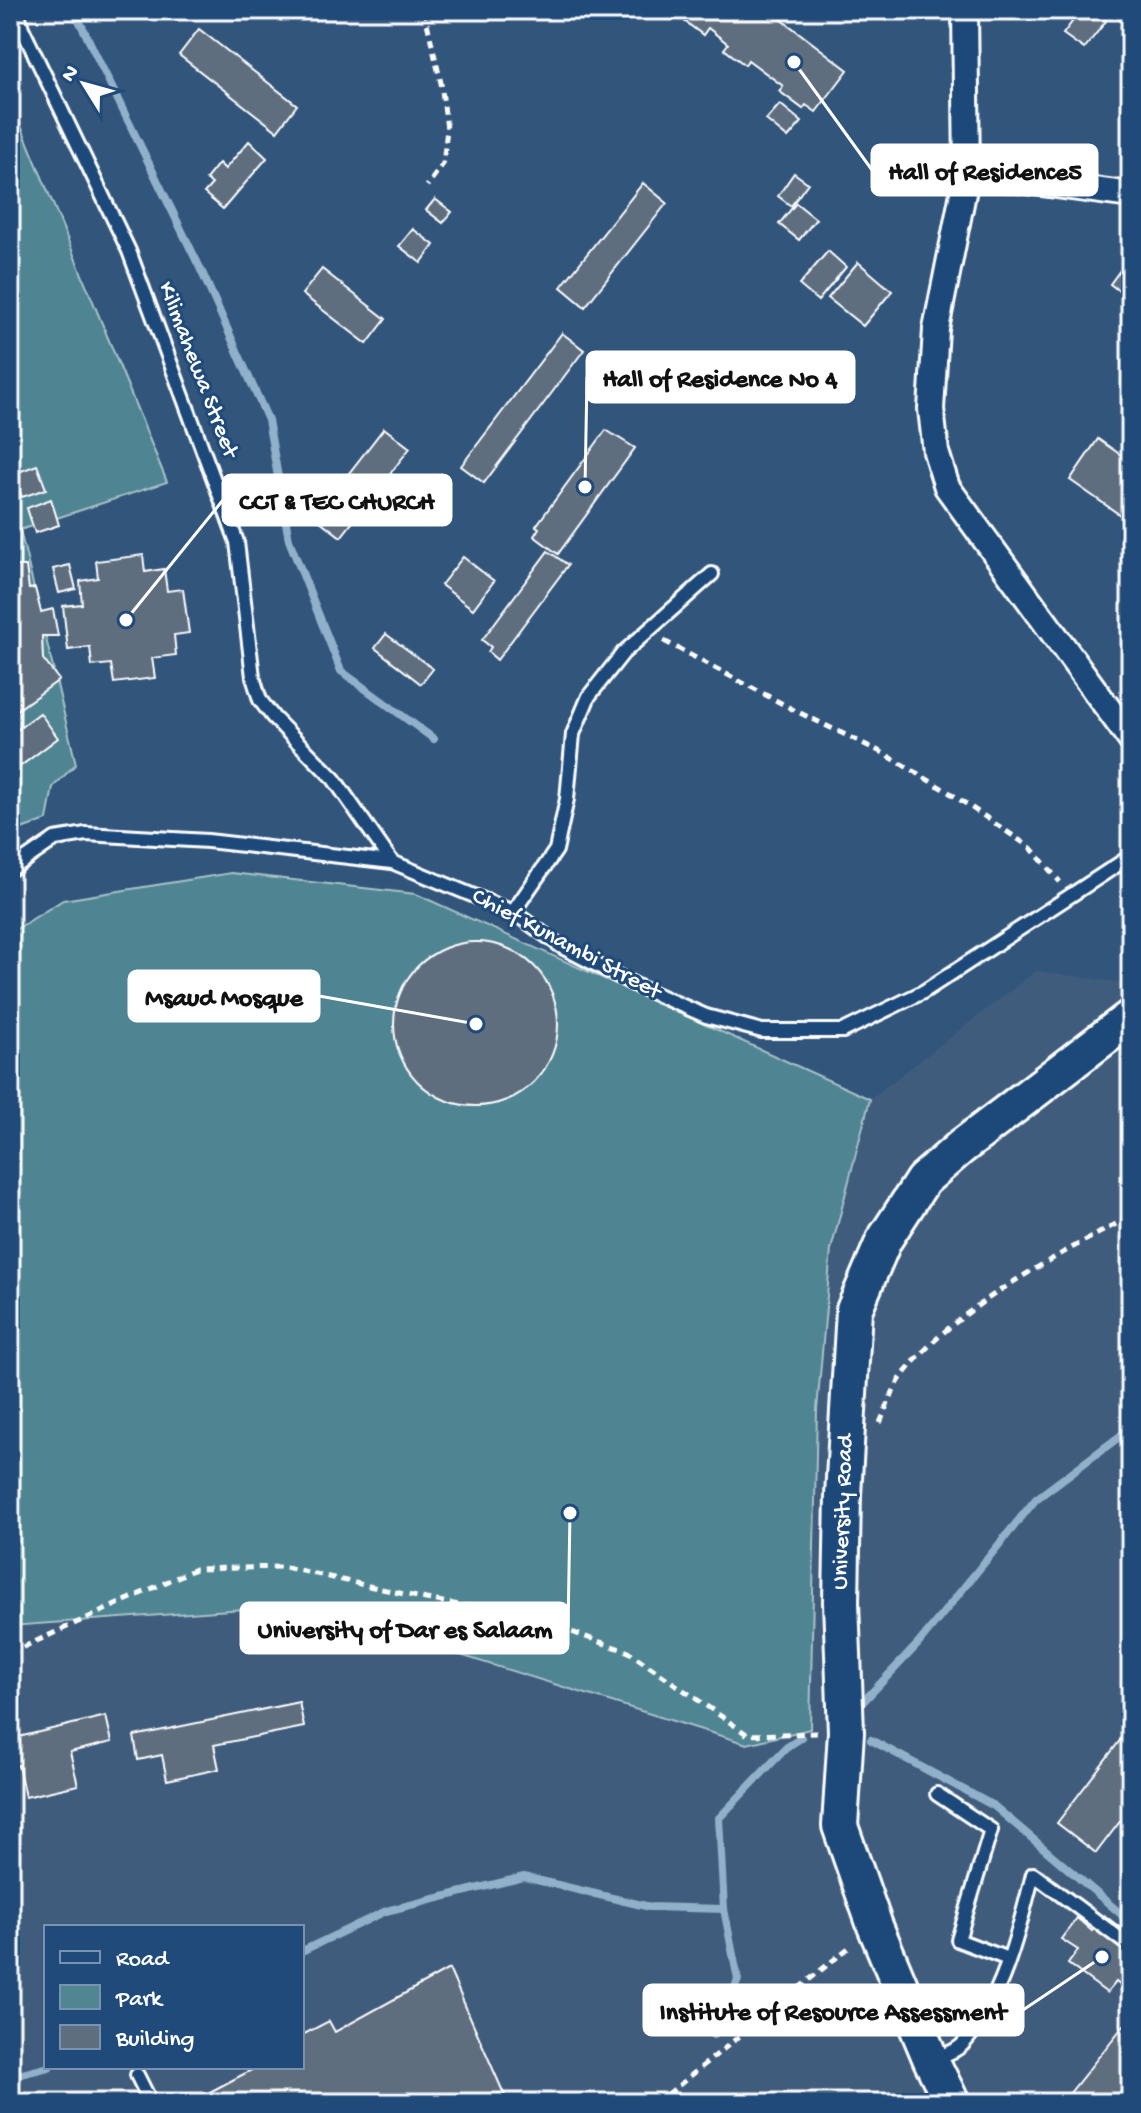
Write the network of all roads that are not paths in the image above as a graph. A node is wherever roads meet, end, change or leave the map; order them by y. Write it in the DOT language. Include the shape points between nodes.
graph roads {
  1 [pos="17,10"];
  2 [pos="965,10"];
  3 [pos="967,173"];
  4 [pos="1131,195"];
  5 [pos="712,574"];
  6 [pos="1131,740"];
  7 [pos="1131,856"];
  8 [pos="392,862"];
  9 [pos="10,870"];
  10 [pos="513,912"];
  11 [pos="1131,1017"];
  12 [pos="937,1794"];
  13 [pos="1131,1947"];
  14 [pos="1008,1959"];
  15 [pos="931,2060"];
  16 [pos="137,2075"];
  17 [pos="151,2103"];
  18 [pos="952,2103"];
  1 -- 8 [label="lane, Kilimahewa Street" via="129,251 237,542 260,700 334,779"];
  2 -- 3 [label="street"];
  3 -- 4 [label="street"];
  3 -- 6 [label="street" via="936,329 931,409 936,452 947,487"];
  5 -- 10 [label="lane" via="623,653 589,696 573,734 556,850"];
  7 -- 10 [label="lane, Chief Kunambi Street" via="923,992 843,1031 762,1031 706,1016 562,947"];
  8 -- 9 [label="lane, Chief Kunambi Street" via="208,841 86,834 55,839"];
  8 -- 10 [label="lane, Chief Kunambi Street"];
  11 -- 15 [label="street, University Road" via="923,1180 884,1240 854,1310 843,1495 846,1732 840,1826"];
  12 -- 14 [label="lane" via="991,1830 958,1940"];
  13 -- 14 [label="lane" via="1033,1874"];
  14 -- 15 [label="lane" via="988,2008 960,2048"];
  15 -- 18 [label="street, University Road"];
  16 -- 17 [label="lane"];
}
